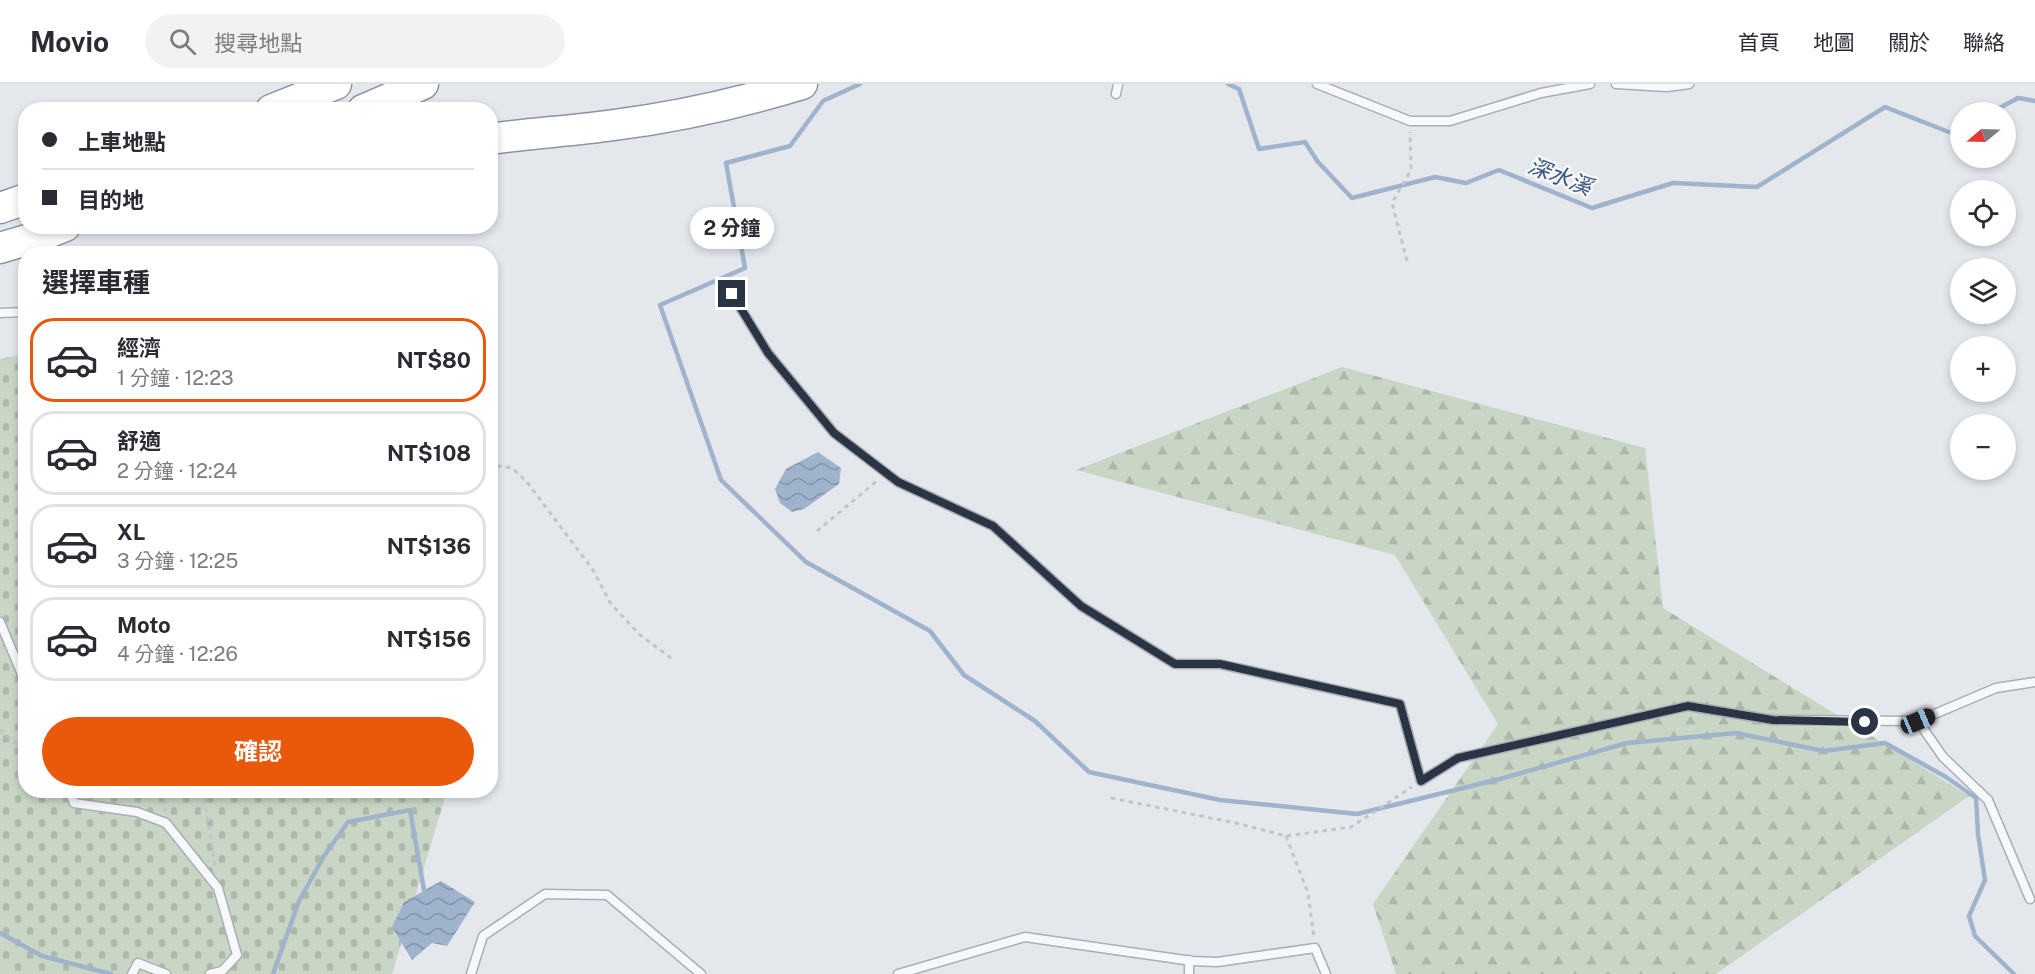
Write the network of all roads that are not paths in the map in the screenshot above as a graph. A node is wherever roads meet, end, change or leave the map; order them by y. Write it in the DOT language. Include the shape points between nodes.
graph roads {
  1 [pos="336,84"];
  2 [pos="423,84"];
  3 [pos="802,84"];
  4 [pos="1118,84"];
  5 [pos="1317,84"];
  6 [pos="1590,84"];
  7 [pos="1616,84"];
  8 [pos="1689,84"];
  9 [pos="1116,94"];
  10 [pos="291,102"];
  11 [pos="381,102"];
  12 [pos="498,139"];
  13 [pos="18,202"];
  14 [pos="0,208"];
  15 [pos="43,234"];
  16 [pos="0,248"];
  17 [pos="732,294"];
  18 [pos="18,312"];
  19 [pos="0,313"];
  20 [pos="0,622"];
  21 [pos="18,665"];
  22 [pos="2035,682"];
  23 [pos="1918,721"];
  24 [pos="72,798"];
  25 [pos="2030,899"];
  26 [pos="1189,960"];
  27 [pos="132,974"];
  28 [pos="166,974"];
  29 [pos="210,974"];
  30 [pos="471,974"];
  31 [pos="701,974"];
  32 [pos="898,974"];
  33 [pos="1189,974"];
  34 [pos="1326,974"];
  1 -- 10 [label="highway"];
  2 -- 11 [label="highway"];
  3 -- 12 [label="highway" via="698,112"];
  4 -- 9 [label="lane"];
  5 -- 6 [label="lane" via="1410,122 1450,121 1541,93"];
  7 -- 8 [label="lane"];
  13 -- 14 [label="highway"];
  15 -- 16 [label="highway"];
  17 -- 23 [label="lane" via="768,353 834,433 898,482 993,526 1081,606 1175,664 1220,664 1400,704 1421,781 1458,758 1688,706 1773,720"];
  18 -- 19 [label="lane"];
  20 -- 21 [label="lane"];
  22 -- 23 [label="lane" via="1996,688"];
  23 -- 25 [label="lane" via="1943,757 1988,800"];
  24 -- 29 [label="lane" via="74,803 137,812 166,823 218,888 237,955 222,971"];
  26 -- 32 [label="lane" via="1024,937"];
  26 -- 33 [label="lane"];
  26 -- 34 [label="lane" via="1216,962 1315,948"];
  27 -- 28 [label="lane" via="138,963"];
  30 -- 31 [label="lane" via="483,936 545,894 607,896"];
}
